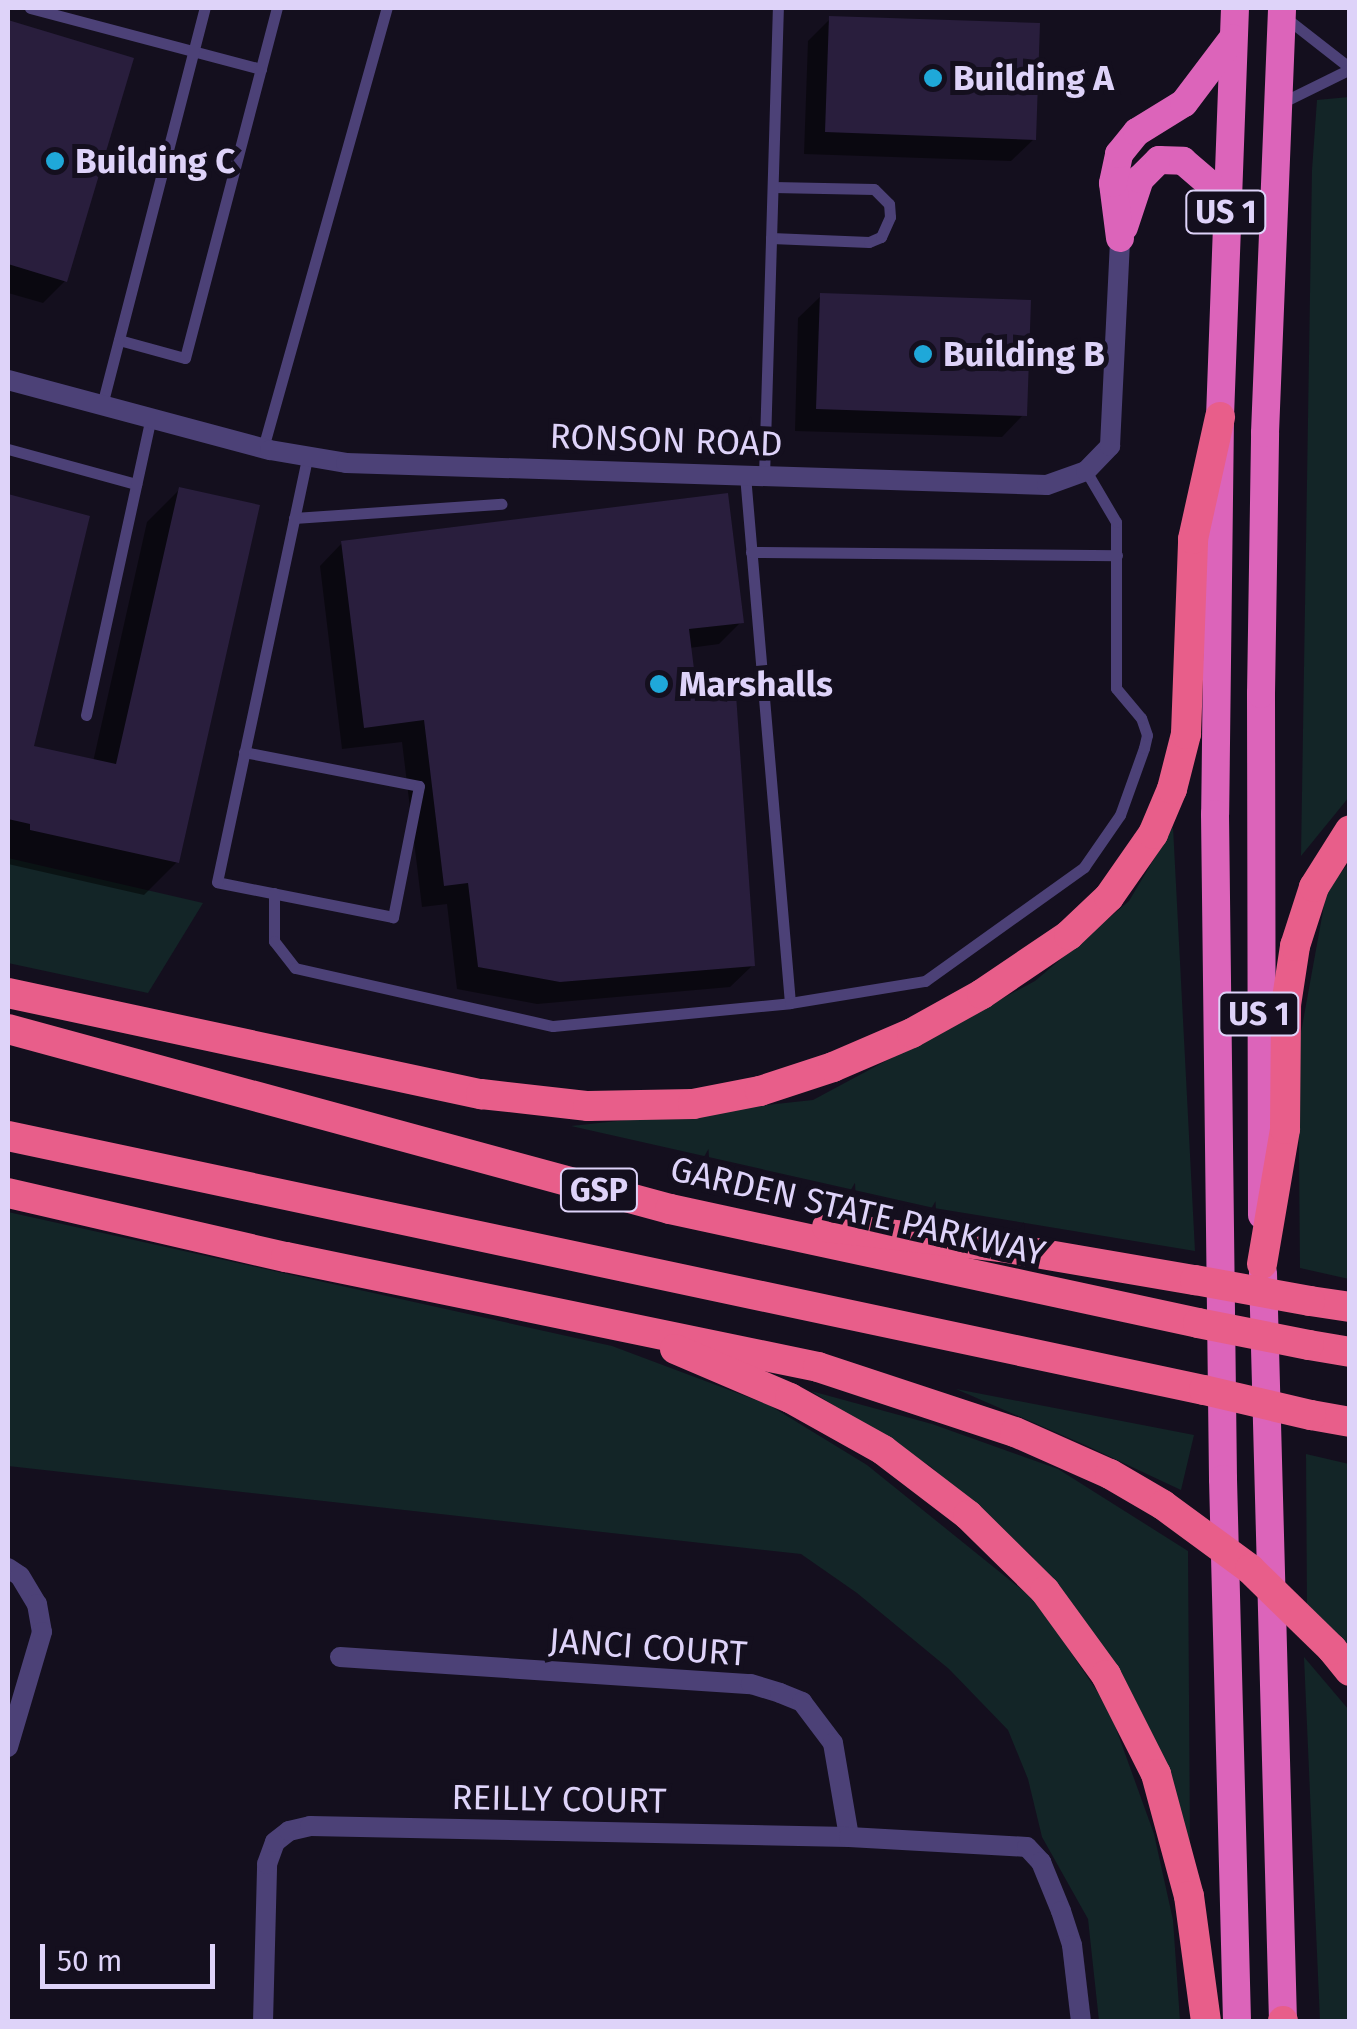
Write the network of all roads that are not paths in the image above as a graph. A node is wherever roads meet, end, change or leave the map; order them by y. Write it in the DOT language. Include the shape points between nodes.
graph roads {
  1 [pos="30,8"];
  2 [pos="205,8"];
  3 [pos="278,8"];
  4 [pos="386,8"];
  5 [pos="778,8"];
  6 [pos="1235,8"];
  7 [pos="1282,11"];
  8 [pos="1233,38"];
  9 [pos="193,51"];
  10 [pos="1350,68"];
  11 [pos="261,69"];
  12 [pos="1277,105"];
  13 [pos="773,187"];
  14 [pos="1226,198"];
  15 [pos="771,238"];
  16 [pos="1120,238"];
  17 [pos="119,340"];
  18 [pos="8,380"];
  19 [pos="102,405"];
  20 [pos="1220,416"];
  21 [pos="151,418"];
  22 [pos="263,448"];
  23 [pos="8,449"];
  24 [pos="307,458"];
  25 [pos="1086,471"];
  26 [pos="754,476"];
  27 [pos="136,484"];
  28 [pos="502,504"];
  29 [pos="294,518"];
  30 [pos="751,552"];
  31 [pos="1117,555"];
  32 [pos="86,715"];
  33 [pos="244,752"];
  34 [pos="1350,830"];
  35 [pos="274,893"];
  36 [pos="8,992"];
  37 [pos="790,1003"];
  38 [pos="8,1028"];
  39 [pos="8,1136"];
  40 [pos="8,1193"];
  41 [pos="670,1209"];
  42 [pos="1262,1264"];
  43 [pos="1350,1307"];
  44 [pos="635,1332"];
  45 [pos="1350,1352"];
  46 [pos="1350,1422"];
  47 [pos="8,1568"];
  48 [pos="340,1657"];
  49 [pos="1341,1660"];
  50 [pos="8,1747"];
  51 [pos="849,1837"];
  52 [pos="264,2022"];
  53 [pos="1080,2022"];
  54 [pos="1206,2022"];
  55 [pos="1237,2022"];
  56 [pos="1284,2022"];
  1 -- 9 [label="lane"];
  2 -- 9 [label="lane"];
  3 -- 11 [label="lane"];
  4 -- 22 [label="lane"];
  5 -- 13 [label="lane"];
  6 -- 8 [label="highway, US 1"];
  7 -- 10 [label="lane"];
  7 -- 12 [label="highway, US 1"];
  8 -- 14 [label="highway, US 1"];
  8 -- 16 [label="highway" via="1184,103 1138,132 1119,154 1114,183"];
  9 -- 11 [label="lane"];
  9 -- 17 [label="lane"];
  10 -- 12 [label="lane"];
  11 -- 17 [label="lane" via="185,358"];
  12 -- 42 [label="highway, US 1" via="1260,713"];
  13 -- 15 [label="lane"];
  13 -- 15 [label="lane" via="874,189 884,195 890,218 882,237 870,242"];
  14 -- 16 [label="highway" via="1183,161 1159,160 1140,180"];
  14 -- 20 [label="highway, US 1"];
  15 -- 26 [label="lane"];
  16 -- 25 [label="street" via="1115,420 1110,446"];
  17 -- 19 [label="lane"];
  18 -- 19 [label="street, RONSON ROAD"];
  19 -- 21 [label="street, RONSON ROAD"];
  20 -- 36 [label="highway" via="1193,540 1186,734 1152,834 1109,897 1069,935 912,1033 744,1095 693,1104 588,1106 481,1094"];
  20 -- 55 [label="highway, US 1" via="1216,925"];
  21 -- 22 [label="street, RONSON ROAD"];
  21 -- 27 [label="lane"];
  22 -- 24 [label="street, RONSON ROAD"];
  23 -- 27 [label="lane"];
  24 -- 26 [label="street, RONSON ROAD"];
  24 -- 29 [label="lane"];
  25 -- 26 [label="street, RONSON ROAD" via="1048,485"];
  25 -- 31 [label="lane" via="1116,522"];
  26 -- 30 [label="lane"];
  27 -- 32 [label="lane"];
  28 -- 29 [label="lane"];
  29 -- 33 [label="lane"];
  30 -- 31 [label="lane"];
  30 -- 37 [label="lane"];
  31 -- 37 [label="lane" via="1116,688 1146,735 1120,814 1084,867 925,982"];
  33 -- 35 [label="lane" via="217,882"];
  33 -- 35 [label="lane" via="419,786 393,917"];
  34 -- 42 [label="highway" via="1314,886 1295,946 1286,1005 1285,1129"];
  35 -- 37 [label="lane" via="274,941 294,968 553,1026"];
  38 -- 41 [label="highway, GARDEN STATE PARKWAY / GSP"];
  39 -- 46 [label="highway, GSP, bridge"];
  40 -- 44 [label="highway"];
  41 -- 43 [label="highway, bridge" via="1001,1248"];
  41 -- 45 [label="highway, GARDEN STATE PARKWAY / GSP, bridge"];
  42 -- 56 [label="highway, US 1"];
  44 -- 49 [label="highway, bridge" via="749,1350 960,1412 1060,1451 1163,1505 1250,1569"];
  44 -- 54 [label="highway" via="790,1398 884,1450 968,1514 1045,1591 1106,1676 1156,1774 1189,1896"];
  47 -- 50 [label="street" via="36,1604 42,1632"];
  48 -- 51 [label="street, JANCI COURT" via="751,1684 780,1693 802,1702 833,1743"];
  51 -- 52 [label="street, REILLY COURT" via="310,1826 289,1831 275,1842 267,1864"];
  51 -- 53 [label="street, REILLY COURT" via="1026,1846 1041,1862 1072,1946"];
}
